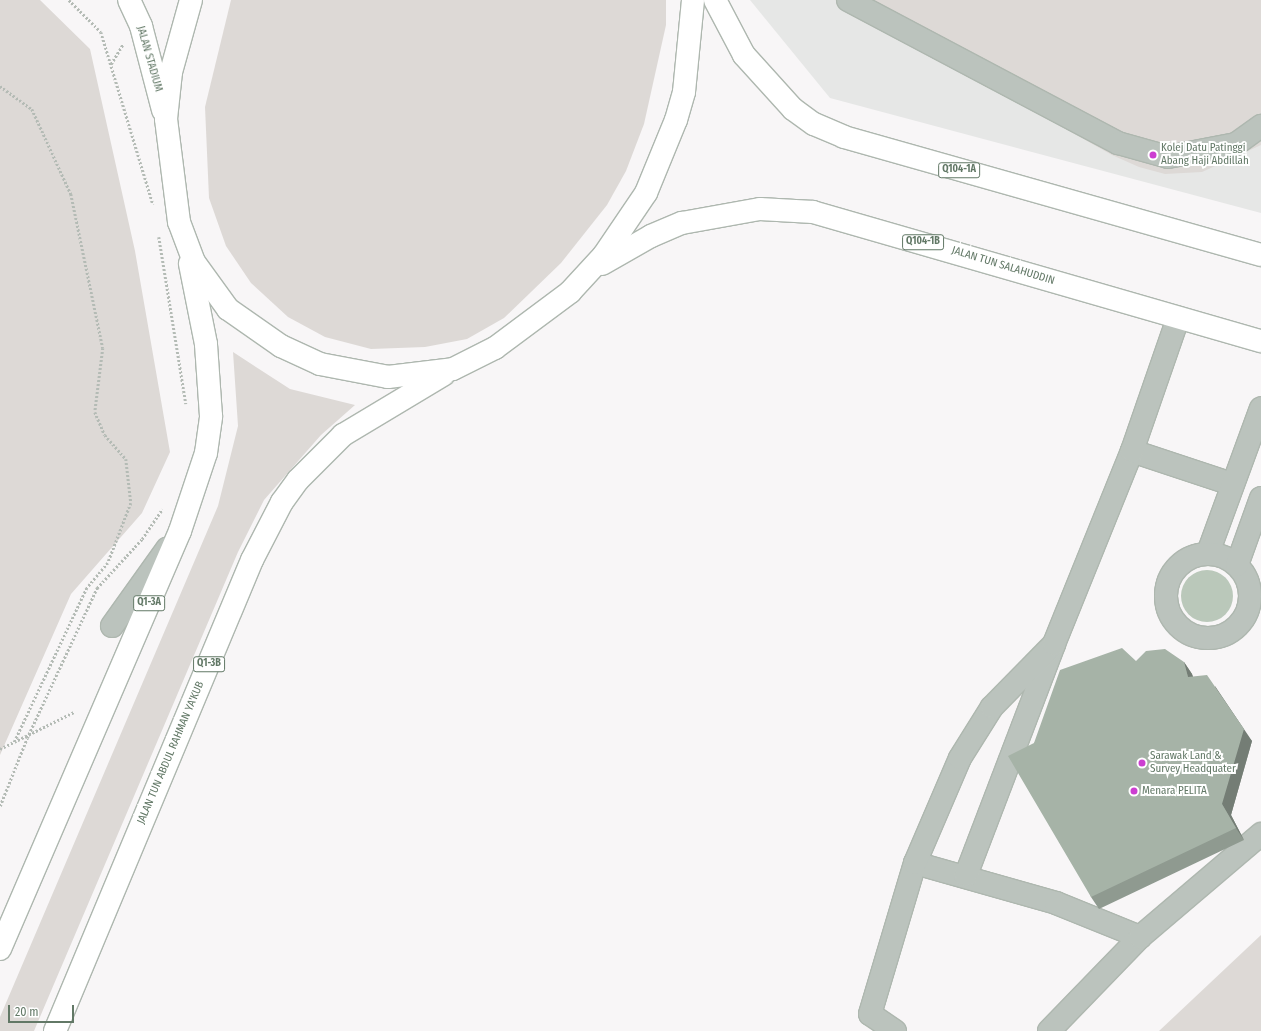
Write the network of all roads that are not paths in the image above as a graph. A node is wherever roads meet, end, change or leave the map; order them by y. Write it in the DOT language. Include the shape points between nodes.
graph roads {
  1 [pos="129,0"];
  2 [pos="191,0"];
  3 [pos="693,0"];
  4 [pos="715,0"];
  5 [pos="848,0"];
  6 [pos="166,119"];
  7 [pos="1261,126"];
  8 [pos="185,239"];
  9 [pos="1261,255"];
  10 [pos="588,273"];
  11 [pos="1178,318"];
  12 [pos="1261,341"];
  13 [pos="453,369"];
  14 [pos="1260,411"];
  15 [pos="1132,451"];
  16 [pos="1232,484"];
  17 [pos="1261,498"];
  18 [pos="180,531"];
  19 [pos="1208,554"];
  20 [pos="1237,565"];
  21 [pos="112,626"];
  22 [pos="1054,644"];
  23 [pos="1261,834"];
  24 [pos="915,863"];
  25 [pos="966,876"];
  26 [pos="1140,938"];
  27 [pos="0,949"];
  28 [pos="55,1031"];
  29 [pos="895,1031"];
  30 [pos="1049,1031"];
  1 -- 6 [label="main road, JALAN STADIUM" via="140,26"];
  2 -- 6 [label="main road" via="171,72"];
  3 -- 10 [label="main road" via="684,92 667,145 630,219"];
  4 -- 9 [label="main road, Q104-1A" via="744,55 793,109 814,124 844,137"];
  5 -- 7 [label="lane" via="1118,143 1168,157 1236,144"];
  6 -- 8 [label="main road" via="170,172"];
  8 -- 13 [label="main road" via="203,277 228,309 244,324 300,356 362,374 388,377"];
  8 -- 18 [label="main road, Q1-3A" via="206,344 211,416 206,453"];
  10 -- 11 [label="main road, JALAN TUN SALAHUDDIN / Q104-1B" via="651,236 682,223 760,209 813,212"];
  10 -- 13 [label="main road, JALAN TUN ABDUL RAHMAN YA'KUB" via="570,292 512,337"];
  11 -- 12 [label="main road, JALAN TUN SALAHUDDIN / Q104-1B"];
  11 -- 15 [label="lane"];
  13 -- 28 [label="main road, JALAN TUN ABDUL RAHMAN YA'KUB / Q1-3B" via="343,435 298,480 282,502 252,560"];
  14 -- 16 [label="lane"];
  15 -- 16 [label="lane"];
  15 -- 22 [label="lane"];
  16 -- 19 [label="lane"];
  17 -- 20 [label="lane"];
  18 -- 21 [label="lane"];
  18 -- 27 [label="main road, Q1-3A"];
  19 -- 20 [label="lane"];
  19 -- 20 [label="lane" via="1183,562 1168,585 1169,612 1186,632 1212,638 1226,635 1246,616 1250,589"];
  22 -- 24 [label="lane" via="992,707 960,758"];
  22 -- 25 [label="lane"];
  23 -- 26 [label="lane"];
  24 -- 25 [label="lane"];
  24 -- 29 [label="lane" via="870,1014"];
  25 -- 26 [label="lane" via="1056,903"];
  26 -- 30 [label="lane"];
}
